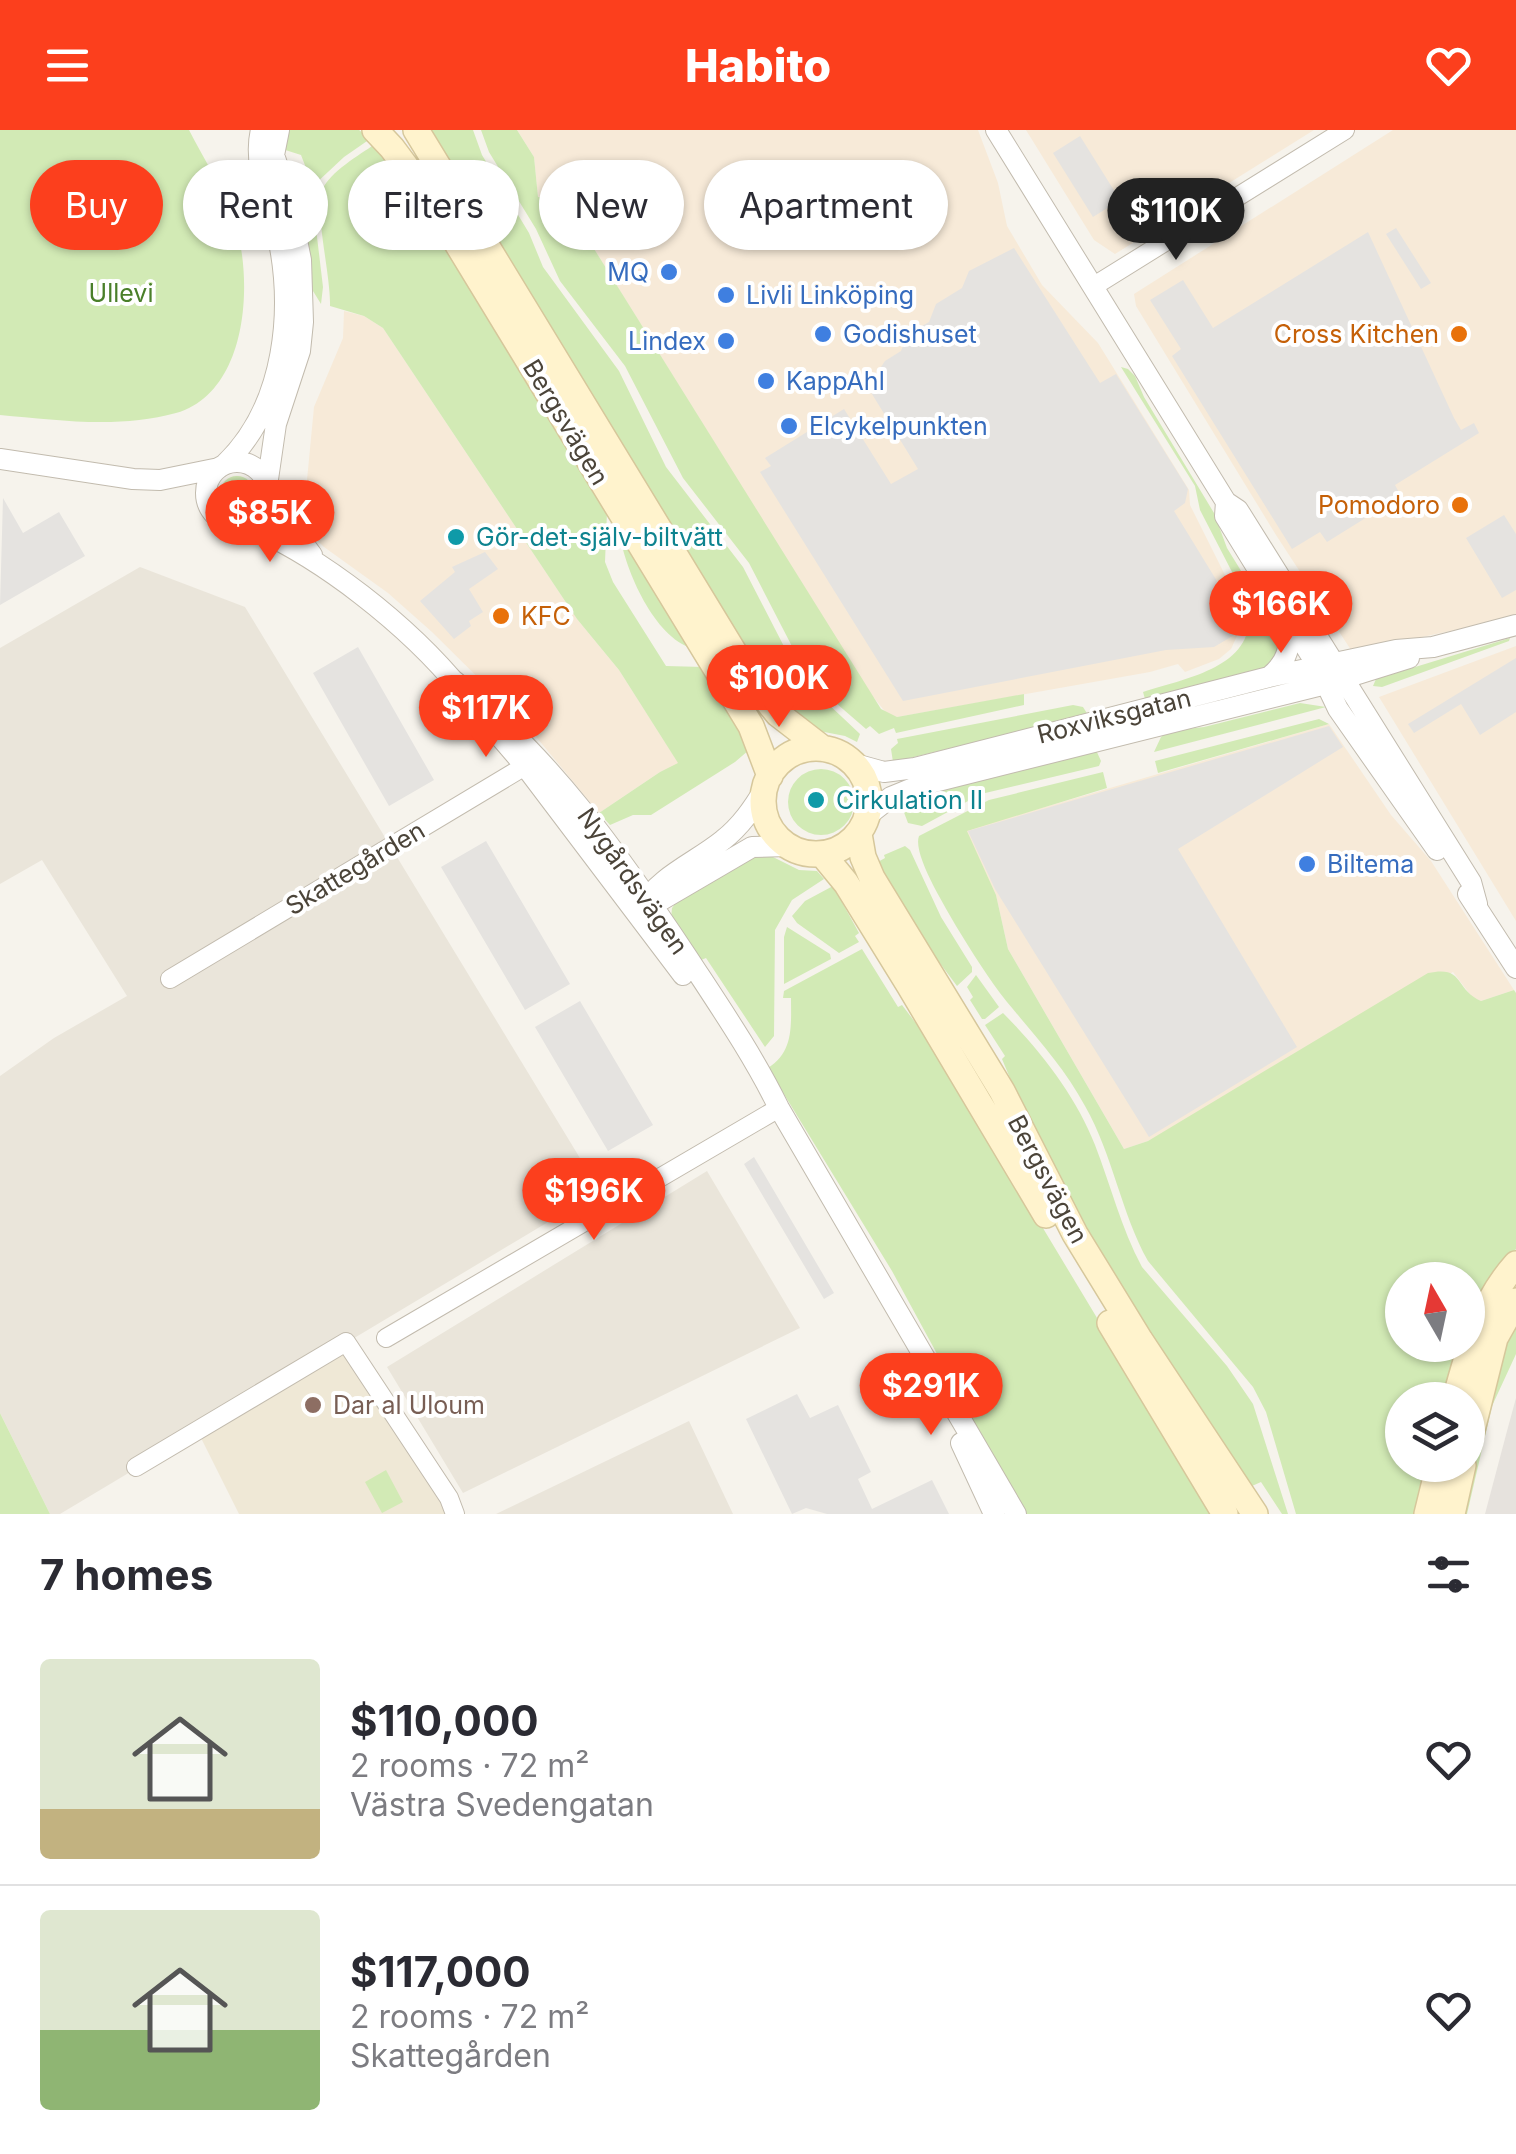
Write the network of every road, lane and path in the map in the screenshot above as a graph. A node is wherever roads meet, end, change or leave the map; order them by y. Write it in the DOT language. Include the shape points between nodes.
graph roads {
  1 [pos="260,130"];
  2 [pos="279,130"];
  3 [pos="375,130"];
  4 [pos="416,130"];
  5 [pos="996,130"];
  6 [pos="1344,130"];
  7 [pos="1094,286"];
  8 [pos="0,459"];
  9 [pos="221,467"];
  10 [pos="160,480"];
  11 [pos="268,491"];
  12 [pos="1226,502"];
  13 [pos="208,503"];
  14 [pos="242,524"];
  15 [pos="319,565"];
  16 [pos="1288,618"];
  17 [pos="1516,625"];
  18 [pos="1331,673"];
  19 [pos="1269,677"];
  20 [pos="822,748"];
  21 [pos="532,761"];
  22 [pos="855,764"];
  23 [pos="767,783"];
  24 [pos="863,825"];
  25 [pos="787,846"];
  26 [pos="822,854"];
  27 [pos="680,869"];
  28 [pos="629,872"];
  29 [pos="646,905"];
  30 [pos="1516,968"];
  31 [pos="170,979"];
  32 [pos="779,1108"];
  33 [pos="1516,1264"];
  34 [pos="1516,1301"];
  35 [pos="386,1338"];
  36 [pos="914,1341"];
  37 [pos="1460,1382"];
  38 [pos="1484,1382"];
  39 [pos="136,1467"];
  40 [pos="1435,1482"];
  41 [pos="1459,1482"];
  42 [pos="455,1512"];
  43 [pos="994,1514"];
  44 [pos="1016,1514"];
  45 [pos="1225,1514"];
  46 [pos="1255,1514"];
  47 [pos="1427,1514"];
  48 [pos="1452,1514"];
  1 -- 9 [label="street" via="258,157 284,274 284,340 258,422"];
  2 -- 11 [label="street" via="274,155 301,260 304,322 273,435"];
  3 -- 23 [label="main road, Bergsvägen" via="439,213 751,726"];
  4 -- 20 [label="main road, Bergsvägen" via="754,684 778,714"];
  5 -- 7 [label="street"];
  6 -- 7 [label="street"];
  7 -- 12 [label="street"];
  8 -- 10 [label="street"];
  9 -- 10 [label="street"];
  9 -- 11 [label="street" via="250,465"];
  9 -- 13 [label="street" via="207,486"];
  10 -- 13 [label="street"];
  11 -- 14 [label="street" via="260,514"];
  11 -- 15 [label="street, Nygårdsvägen"];
  12 -- 16 [label="street" via="1225,516"];
  12 -- 18 [label="street" via="1238,510"];
  13 -- 14 [label="street" via="221,520"];
  14 -- 15 [label="street, Nygårdsvägen"];
  15 -- 21 [label="street, Nygårdsvägen" via="386,617"];
  16 -- 18 [label="street"];
  16 -- 19 [label="street" via="1289,651"];
  17 -- 18 [label="street, Roxviksgatan" via="1400,662"];
  18 -- 19 [label="street, Roxviksgatan"];
  18 -- 24 [label="street, Roxviksgatan" via="918,786 891,797"];
  18 -- 30 [label="street" via="1470,882"];
  19 -- 22 [label="street, Roxviksgatan" via="915,768 884,772"];
  20 -- 22 [label="main road"];
  20 -- 23 [label="main road" via="798,752"];
  21 -- 28 [label="street, Nygårdsvägen"];
  21 -- 29 [label="street, Nygårdsvägen"];
  21 -- 31 [label="street, Skattegården"];
  22 -- 24 [label="main road" via="868,788"];
  23 -- 25 [label="main road" via="767,821"];
  23 -- 27 [label="street" via="737,828"];
  24 -- 26 [label="main road" via="842,848"];
  24 -- 46 [label="main road, Bergsvägen" via="862,857 872,878 1002,1092 1075,1234"];
  25 -- 26 [label="main road"];
  25 -- 29 [label="street" via="752,847"];
  26 -- 45 [label="main road, Bergsvägen" via="910,985"];
  27 -- 28 [label="street" via="655,876"];
  27 -- 29 [label="street"];
  28 -- 29 [label="street, Nygårdsvägen"];
  29 -- 32 [label="street, Nygårdsvägen" via="757,1062"];
  32 -- 35 [label="street"];
  32 -- 36 [label="street, Nygårdsvägen"];
  33 -- 37 [label="main road" via="1490,1298"];
  34 -- 38 [label="main road" via="1495,1338"];
  36 -- 43 [label="street, Nygårdsvägen"];
  36 -- 44 [label="street, Nygårdsvägen"];
  39 -- 42 [label="street" via="346,1342"];
  40 -- 47 [label="main road"];
  41 -- 48 [label="main road"];
}
